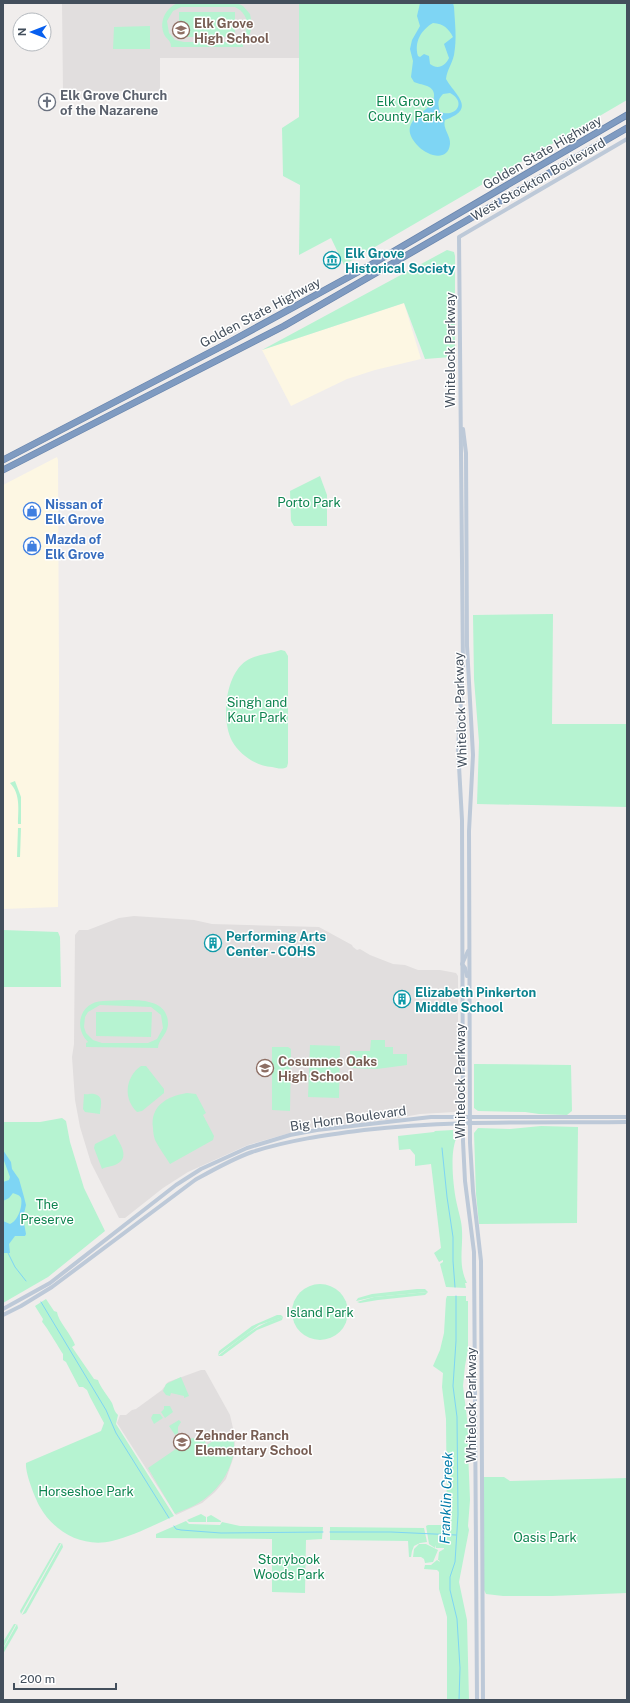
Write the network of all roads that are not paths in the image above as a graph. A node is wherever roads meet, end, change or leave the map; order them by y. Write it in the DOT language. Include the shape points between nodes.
graph roads {
  1 [pos="627,115"];
  2 [pos="627,128"];
  3 [pos="627,139"];
  4 [pos="459,237"];
  5 [pos="461,414"];
  6 [pos="3,460"];
  7 [pos="3,470"];
  8 [pos="469,941"];
  9 [pos="462,964"];
  10 [pos="469,1011"];
  11 [pos="463,1116"];
  12 [pos="470,1116"];
  13 [pos="627,1117"];
  14 [pos="627,1122"];
  15 [pos="463,1123"];
  16 [pos="470,1123"];
  17 [pos="3,1309"];
  18 [pos="3,1315"];
  19 [pos="477,1700"];
  20 [pos="483,1700"];
  1 -- 6 [label="highway, Golden State Highway" via="367,267 228,343"];
  2 -- 7 [label="highway, Golden State Highway" via="284,326"];
  3 -- 4 [label="main road, West Stockton Boulevard"];
  4 -- 5 [label="main road, Whitelock Parkway"];
  5 -- 8 [label="main road, Whitelock Parkway" via="466,453 467,638 473,749 469,831"];
  5 -- 9 [label="main road, Whitelock Parkway" via="463,675 458,748 462,820"];
  8 -- 9 [label="main road"];
  8 -- 10 [label="main road, Whitelock Parkway"];
  9 -- 10 [label="main road" via="467,973"];
  9 -- 11 [label="main road, Whitelock Parkway"];
  10 -- 12 [label="main road, Whitelock Parkway"];
  11 -- 12 [label="main road, Big Horn Boulevard"];
  11 -- 15 [label="main road, Whitelock Parkway"];
  11 -- 17 [label="main road, Big Horn Boulevard" via="423,1117 317,1130 247,1148 186,1178 50,1283"];
  12 -- 13 [label="main road, Big Horn Boulevard"];
  12 -- 16 [label="main road, Whitelock Parkway"];
  14 -- 16 [label="main road, Big Horn Boulevard"];
  15 -- 16 [label="main road, Big Horn Boulevard"];
  15 -- 18 [label="main road, Big Horn Boulevard" via="402,1126 317,1136 250,1153 194,1180 52,1287"];
  15 -- 19 [label="main road, Whitelock Parkway" via="463,1166 475,1279"];
  16 -- 20 [label="main road, Whitelock Parkway" via="480,1261"];
}
